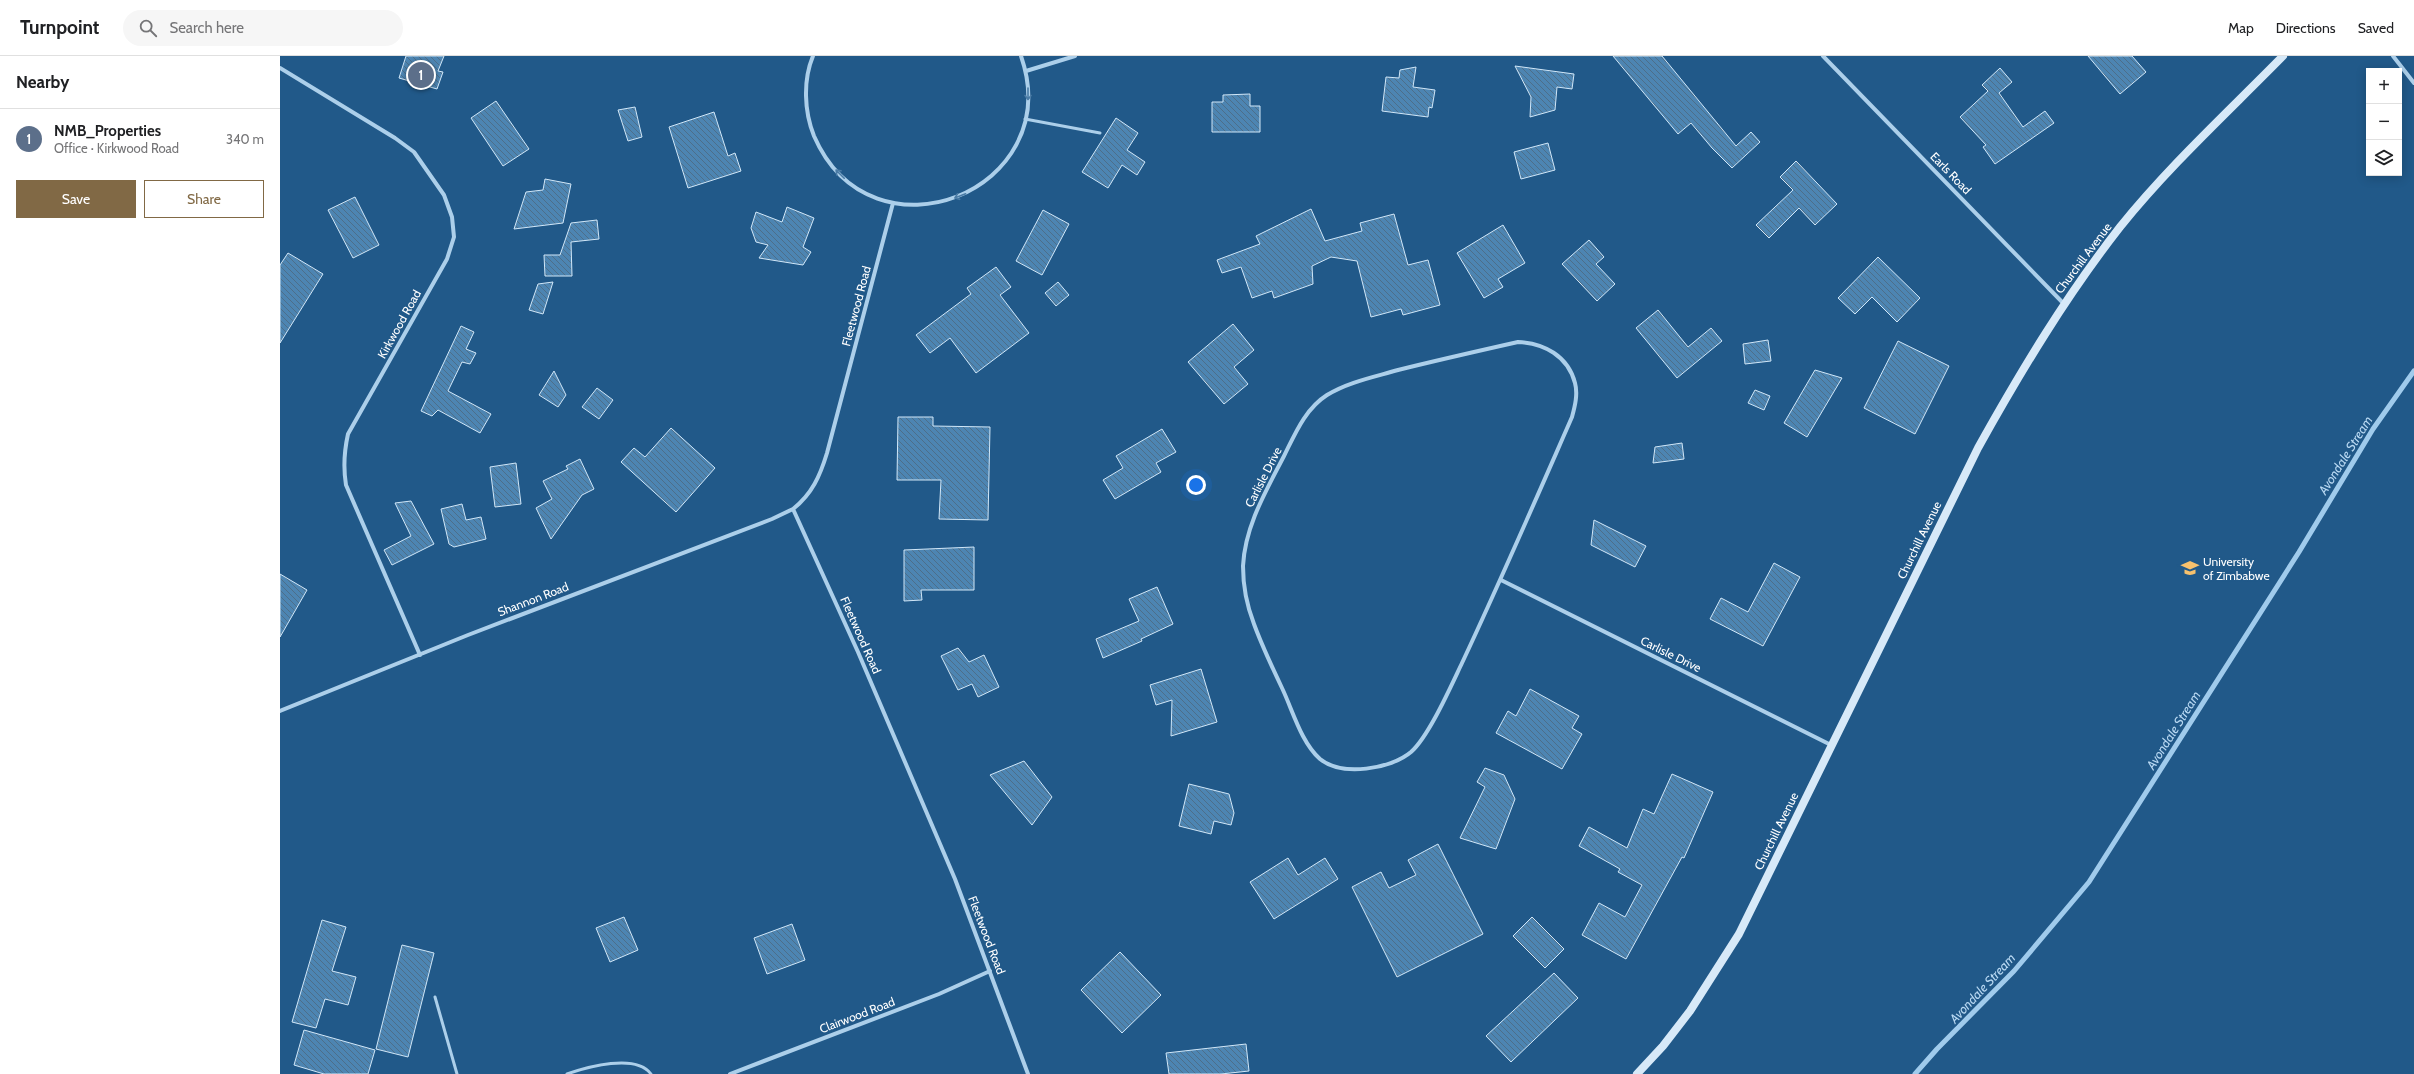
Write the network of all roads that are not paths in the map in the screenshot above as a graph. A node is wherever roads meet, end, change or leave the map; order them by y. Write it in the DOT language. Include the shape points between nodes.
graph roads {
  1 [pos="813,56"];
  2 [pos="1021,56"];
  3 [pos="1075,56"];
  4 [pos="1823,56"];
  5 [pos="2283,56"];
  6 [pos="2392,56"];
  7 [pos="280,68"];
  8 [pos="1026,70"];
  9 [pos="2414,83"];
  10 [pos="1026,118"];
  11 [pos="1100,133"];
  12 [pos="893,203"];
  13 [pos="2064,304"];
  14 [pos="793,509"];
  15 [pos="1501,580"];
  16 [pos="420,655"];
  17 [pos="280,711"];
  18 [pos="1832,745"];
  19 [pos="990,971"];
  20 [pos="436,997"];
  21 [pos="457,1074"];
  22 [pos="566,1074"];
  23 [pos="651,1074"];
  24 [pos="730,1074"];
  25 [pos="1028,1074"];
  26 [pos="1637,1074"];
  12 -- 1 [label="street, one-way" via="864,193 840,175 821,152 810,125 805,95 809,65"];
  2 -- 8 [label="street"];
  3 -- 8 [label="street"];
  4 -- 13 [label="street, Earls Road"];
  5 -- 13 [label="main road, Churchill Avenue" via="2131,215"];
  6 -- 9 [label="street"];
  7 -- 16 [label="street, Kirkwood Road" via="414,152 444,195 452,217 454,237 447,259 348,434 343,467 346,485"];
  8 -- 10 [label="street, one-way"];
  10 -- 11 [label="lane"];
  10 -- 12 [label="street, one-way" via="1017,142 1004,163 966,194 942,202 917,205"];
  12 -- 14 [label="street, Fleetwood Road" via="820,476 807,498"];
  13 -- 18 [label="main road, Churchill Avenue" via="2010,390 1978,448"];
  14 -- 16 [label="street, Shannon Road"];
  14 -- 19 [label="street, Fleetwood Road" via="858,652 955,879"];
  15 -- 15 [label="street, Carlisle Drive" via="1453,680 1413,750 1400,760 1358,768 1335,767 1323,761 1306,740 1254,624 1244,586 1243,564 1256,510 1302,422 1313,406 1325,396 1369,378 1426,363 1518,342 1534,343 1549,349 1560,358 1575,383 1576,399 1572,417"];
  15 -- 18 [label="street, Carlisle Drive"];
  16 -- 17 [label="street, Shannon Road"];
  18 -- 26 [label="main road, Churchill Avenue" via="1739,934 1690,1011"];
  19 -- 24 [label="street, Clairwood Road" via="939,994"];
  19 -- 25 [label="street, Fleetwood Road"];
  20 -- 21 [label="lane"];
  22 -- 23 [label="lane" via="619,1062 636,1063"];
}
